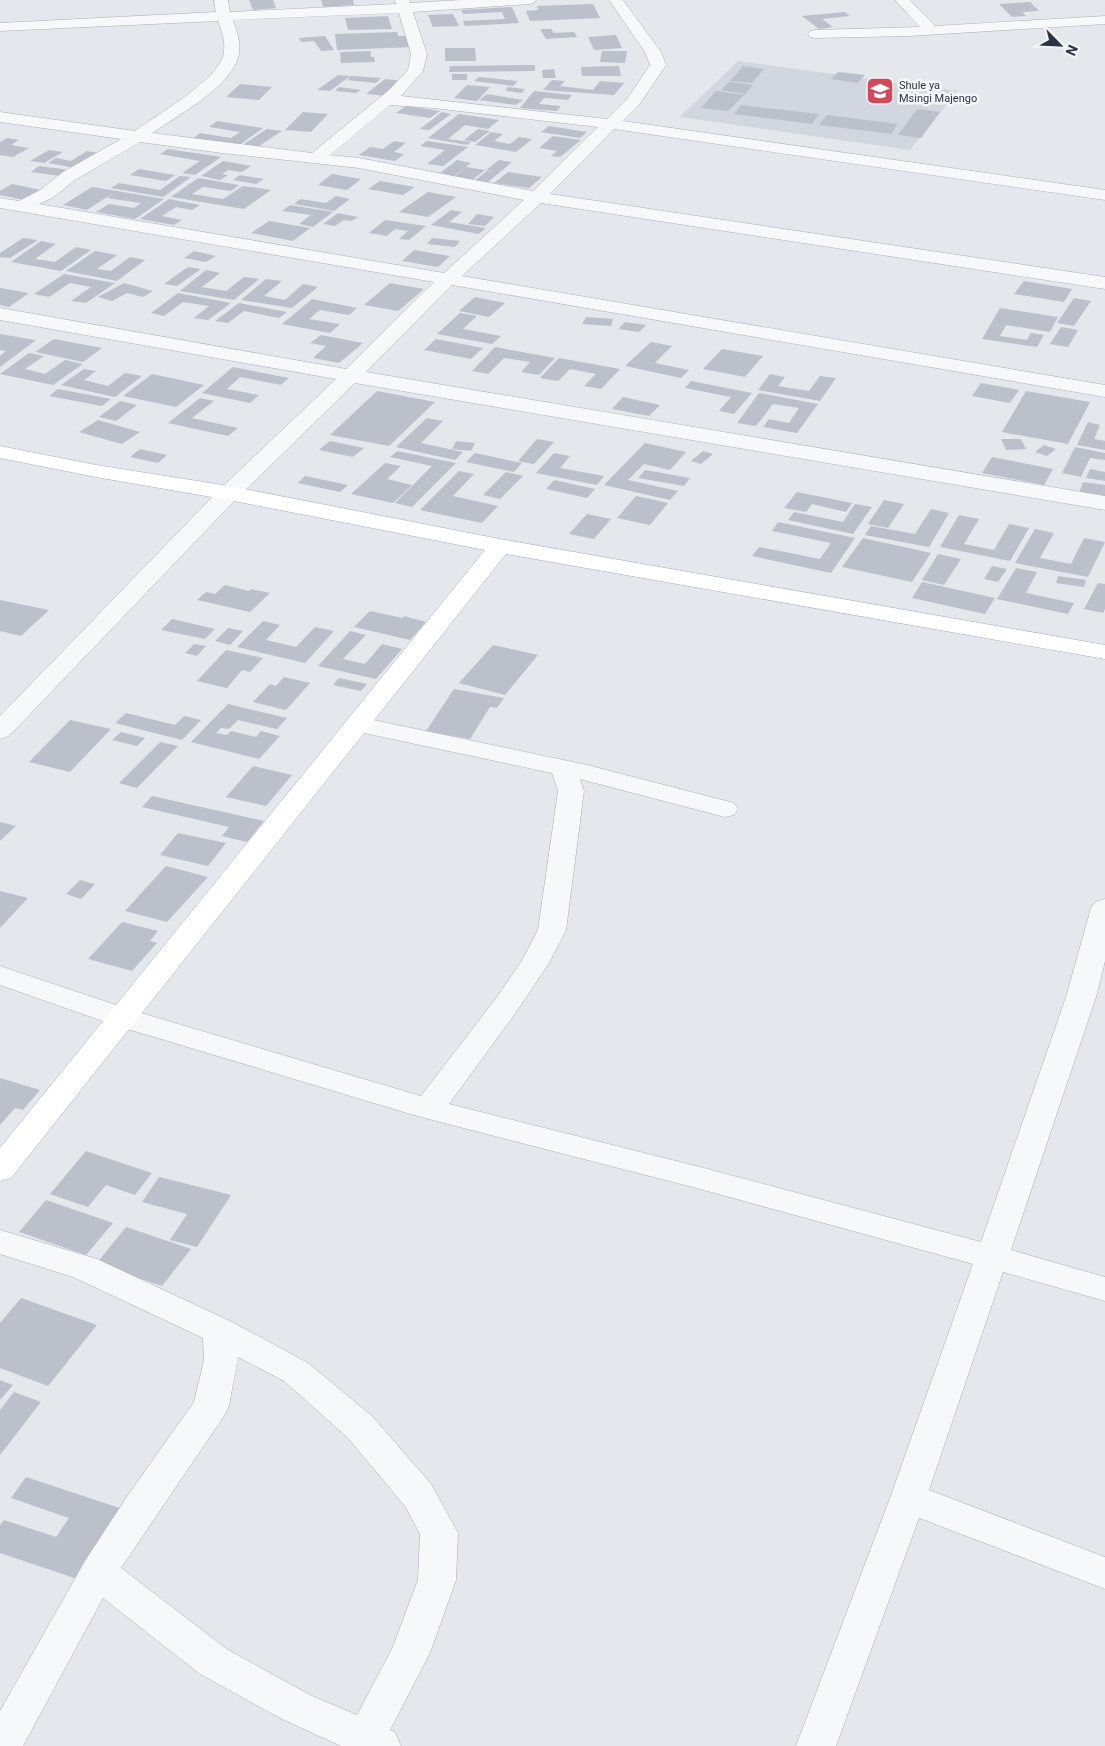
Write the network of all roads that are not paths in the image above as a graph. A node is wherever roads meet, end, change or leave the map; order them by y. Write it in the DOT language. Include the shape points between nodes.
graph roads {
  1 [pos="529,0"];
  2 [pos="616,0"];
  3 [pos="902,0"];
  4 [pos="403,4"];
  5 [pos="223,8"];
  6 [pos="1105,20"];
  7 [pos="0,27"];
  8 [pos="930,30"];
  9 [pos="815,34"];
  10 [pos="386,100"];
  11 [pos="0,117"];
  12 [pos="610,124"];
  13 [pos="138,136"];
  14 [pos="318,157"];
  15 [pos="1105,195"];
  16 [pos="537,197"];
  17 [pos="0,203"];
  18 [pos="22,206"];
  19 [pos="449,278"];
  20 [pos="1105,283"];
  21 [pos="0,314"];
  22 [pos="351,376"];
  23 [pos="1105,390"];
  24 [pos="0,452"];
  25 [pos="229,493"];
  26 [pos="1105,503"];
  27 [pos="500,546"];
  28 [pos="1105,652"];
  29 [pos="359,725"];
  30 [pos="0,731"];
  31 [pos="563,768"];
  32 [pos="726,809"];
  33 [pos="1105,908"];
  34 [pos="0,975"];
  35 [pos="121,1016"];
  36 [pos="428,1108"];
  37 [pos="0,1170"];
  38 [pos="0,1242"];
  39 [pos="992,1257"];
  40 [pos="1105,1289"];
  41 [pos="220,1331"];
  42 [pos="908,1498"];
  43 [pos="98,1572"];
  44 [pos="1105,1573"];
  45 [pos="374,1742"];
  46 [pos="2,1746"];
  47 [pos="816,1746"];
  1 -- 4 [label="street"];
  2 -- 12 [label="street" via="653,52 658,65 633,102"];
  3 -- 8 [label="street"];
  4 -- 5 [label="street"];
  4 -- 10 [label="street" via="419,54 415,71"];
  5 -- 7 [label="street"];
  5 -- 13 [label="street" via="232,40 230,58 222,73"];
  6 -- 8 [label="street"];
  8 -- 9 [label="street"];
  10 -- 12 [label="street"];
  10 -- 14 [label="street"];
  11 -- 13 [label="street"];
  12 -- 15 [label="street"];
  12 -- 16 [label="street"];
  13 -- 14 [label="street"];
  13 -- 18 [label="street"];
  14 -- 16 [label="street" via="360,162"];
  16 -- 19 [label="street"];
  16 -- 20 [label="street"];
  17 -- 18 [label="street"];
  18 -- 19 [label="street"];
  19 -- 22 [label="street"];
  19 -- 23 [label="street"];
  21 -- 22 [label="street"];
  22 -- 25 [label="street"];
  22 -- 26 [label="street"];
  24 -- 25 [label="street"];
  25 -- 27 [label="street"];
  25 -- 30 [label="street"];
  27 -- 28 [label="street"];
  27 -- 29 [label="street"];
  29 -- 31 [label="street"];
  29 -- 35 [label="street"];
  31 -- 32 [label="street"];
  31 -- 36 [label="street" via="571,791 552,930 507,1004"];
  33 -- 39 [label="street" via="1081,997"];
  34 -- 35 [label="street"];
  35 -- 36 [label="street"];
  35 -- 37 [label="street"];
  36 -- 39 [label="street"];
  38 -- 41 [label="street" via="85,1268"];
  39 -- 40 [label="street"];
  39 -- 42 [label="street"];
  41 -- 43 [label="street" via="221,1360 211,1406"];
  41 -- 45 [label="street" via="296,1372 360,1427 418,1495 439,1533 437,1580"];
  42 -- 44 [label="street"];
  42 -- 47 [label="street"];
  43 -- 45 [label="street" via="214,1662 296,1707"];
  43 -- 46 [label="street"];
}
